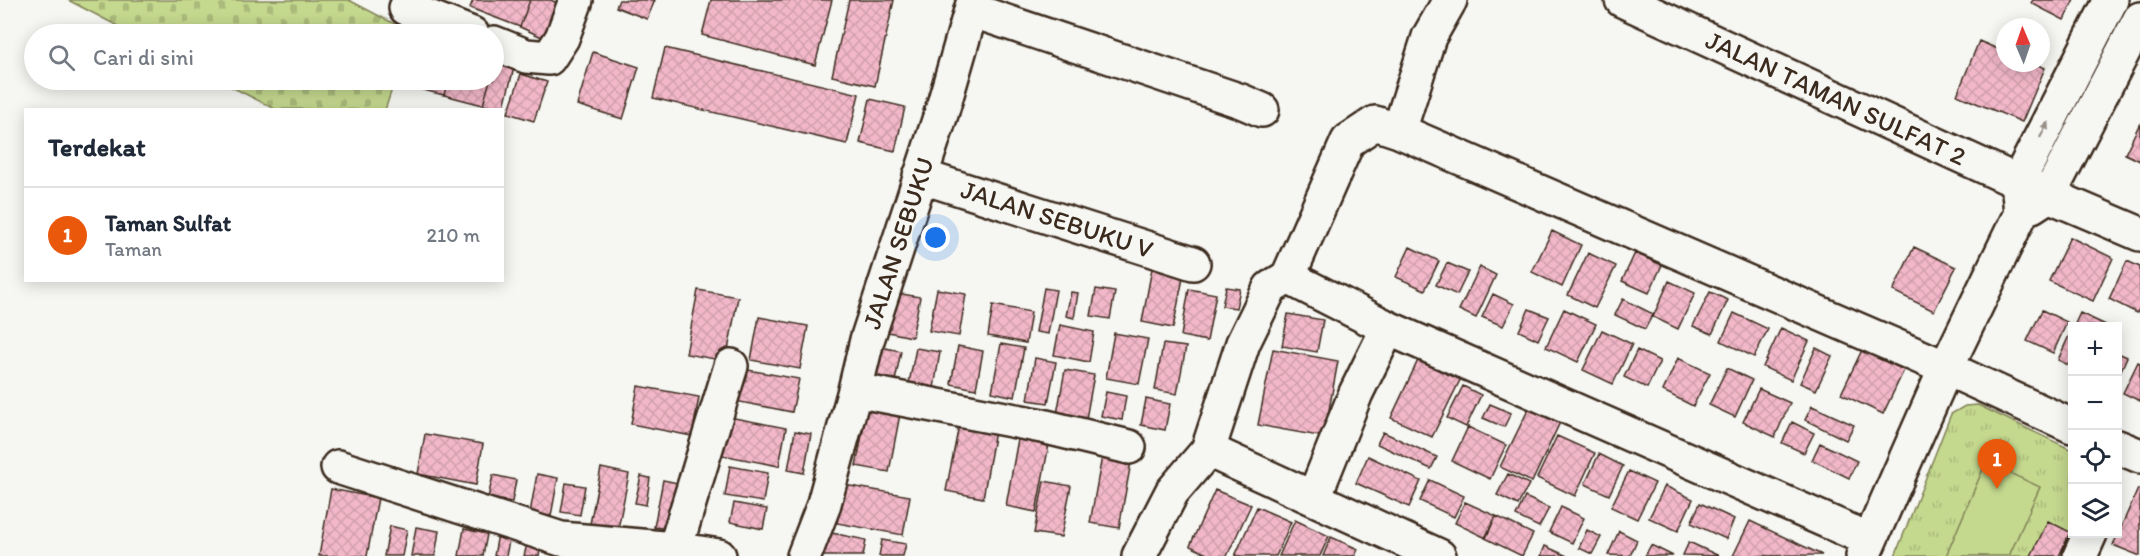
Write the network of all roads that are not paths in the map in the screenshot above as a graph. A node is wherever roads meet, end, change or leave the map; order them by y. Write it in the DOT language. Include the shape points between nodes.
graph roads {
  1 [pos="576,0"];
  2 [pos="1450,0"];
  3 [pos="1622,0"];
  4 [pos="2111,0"];
  5 [pos="972,5"];
  6 [pos="406,8"];
  7 [pos="2140,19"];
  8 [pos="447,24"];
  9 [pos="504,47"];
  10 [pos="1263,111"];
  11 [pos="1399,131"];
  12 [pos="920,176"];
  13 [pos="2049,195"];
  14 [pos="2019,198"];
  15 [pos="2140,234"];
  16 [pos="1193,263"];
  17 [pos="1288,277"];
  18 [pos="1388,328"];
  19 [pos="731,366"];
  20 [pos="1946,368"];
  21 [pos="855,390"];
  22 [pos="2068,424"];
  23 [pos="1129,447"];
  24 [pos="1208,450"];
  25 [pos="338,467"];
  26 [pos="1314,497"];
  27 [pos="2088,538"];
  28 [pos="557,548"];
  29 [pos="1867,548"];
  30 [pos="675,549"];
  31 [pos="719,556"];
  32 [pos="804,556"];
  33 [pos="1140,556"];
  34 [pos="1439,556"];
  35 [pos="2080,556"];
  1 -- 9 [label="street" via="549,58 526,56"];
  2 -- 11 [label="street" via="1429,37"];
  3 -- 14 [label="street, JALAN TAMAN SULFAT 2"];
  14 -- 4 [label="street, one-way"];
  5 -- 10 [label="street"];
  5 -- 12 [label="street, JALAN SEBUKU"];
  6 -- 8 [label="street"];
  7 -- 13 [label="street"];
  11 -- 17 [label="street" via="1375,123 1348,141"];
  11 -- 20 [label="street"];
  12 -- 16 [label="street, JALAN SEBUKU V"];
  12 -- 21 [label="street, JALAN SEBUKU" via="867,340"];
  13 -- 14 [label="street, JALAN TAMAN SULFAT 2"];
  13 -- 15 [label="street, JALAN TAMAN SULFAT 2"];
  14 -- 20 [label="street"];
  17 -- 18 [label="street"];
  17 -- 24 [label="street" via="1270,288 1243,343"];
  18 -- 26 [label="street" via="1356,393"];
  18 -- 29 [label="street"];
  19 -- 30 [label="street"];
  20 -- 22 [label="street"];
  20 -- 29 [label="street"];
  21 -- 23 [label="street"];
  21 -- 32 [label="street, JALAN SEBUKU" via="823,507"];
  24 -- 26 [label="street"];
  24 -- 33 [label="street" via="1172,492"];
  25 -- 28 [label="street"];
  26 -- 34 [label="street"];
  27 -- 35 [label="street"];
  28 -- 30 [label="street"];
  30 -- 31 [label="street"];
}
